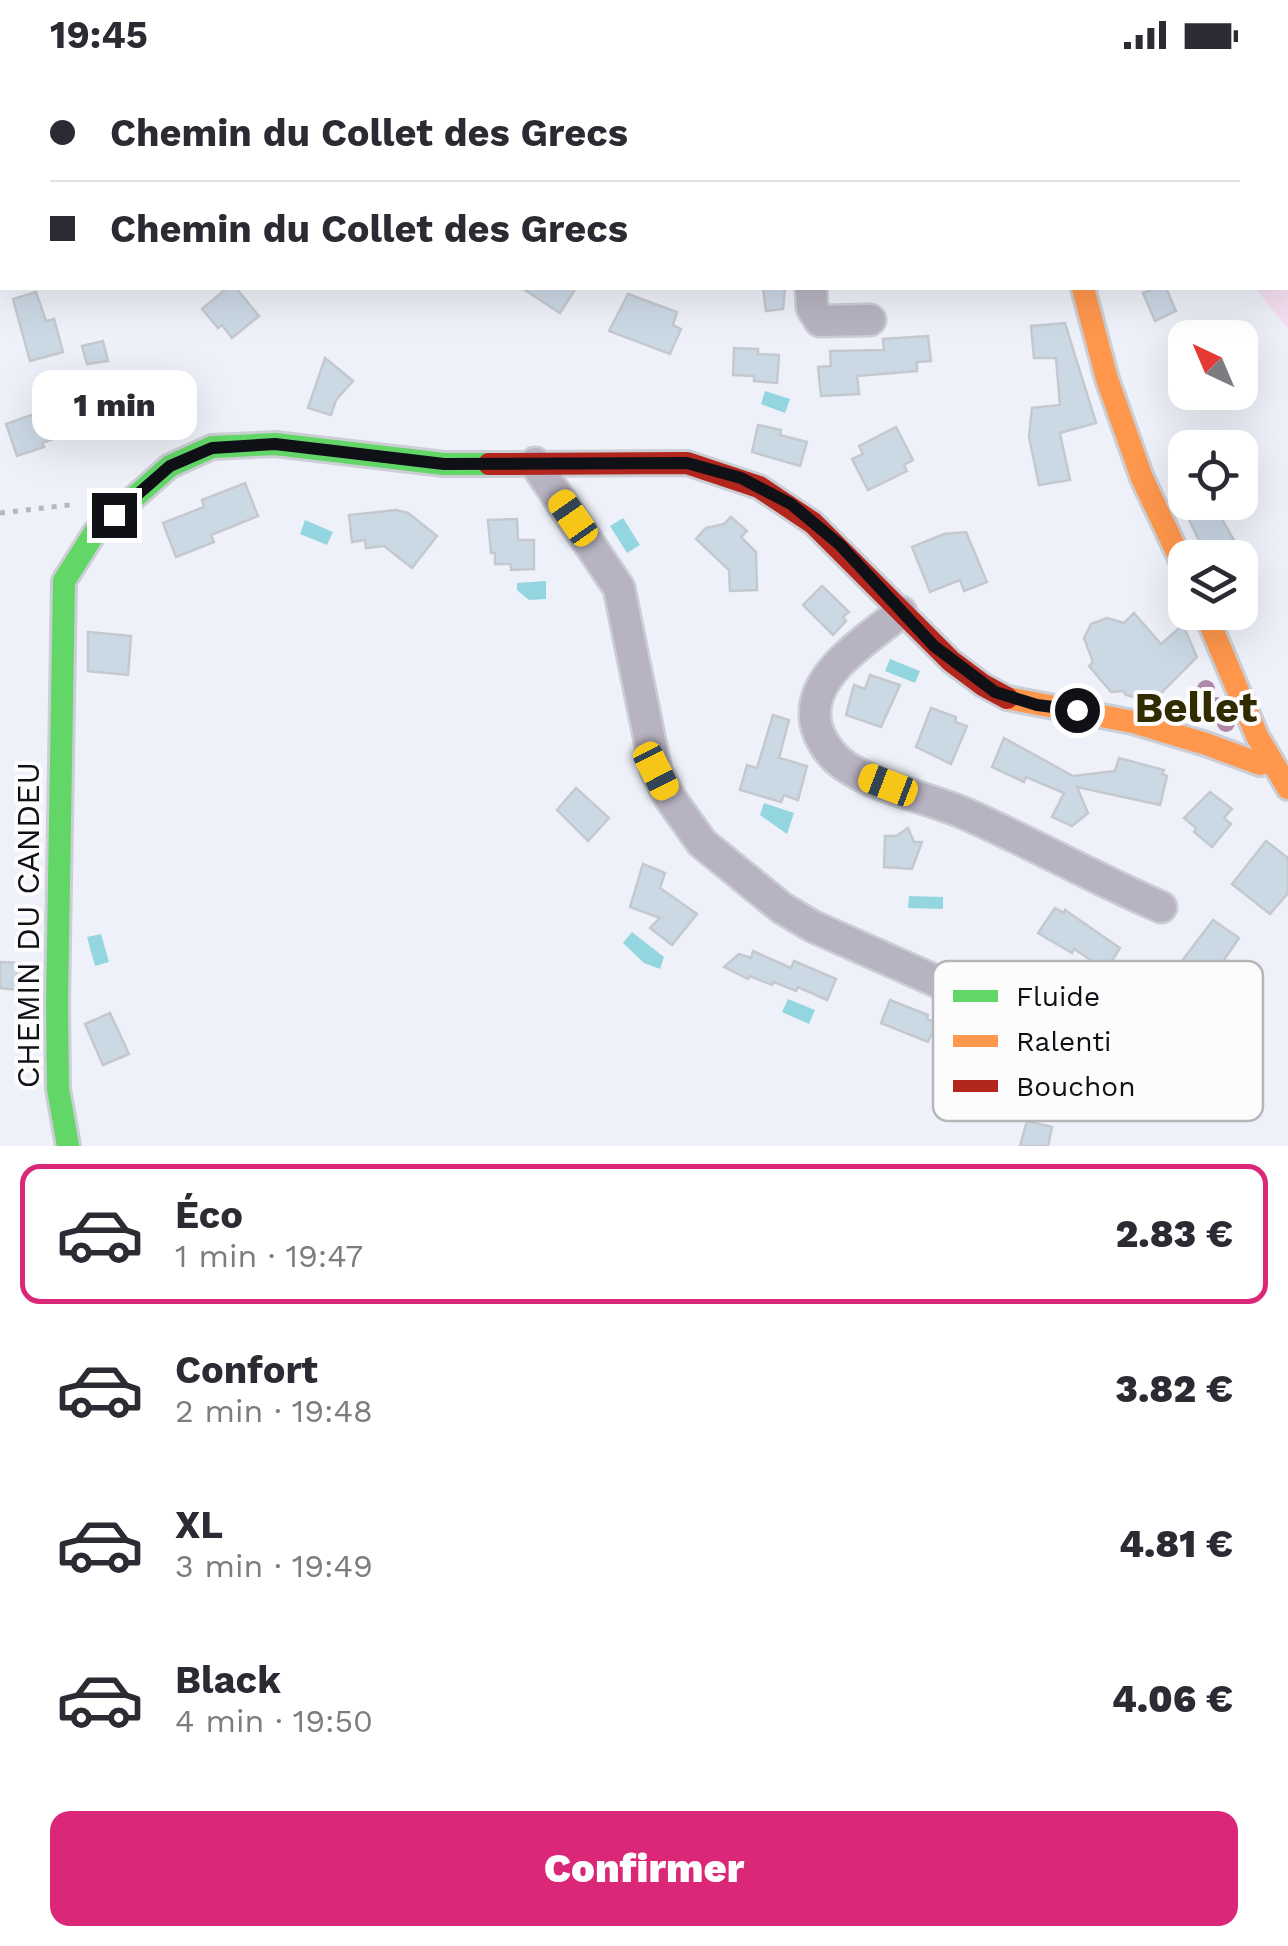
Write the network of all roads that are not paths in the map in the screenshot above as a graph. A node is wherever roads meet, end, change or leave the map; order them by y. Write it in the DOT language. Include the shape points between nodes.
graph roads {
  1 [pos="811,290"];
  2 [pos="1085,290"];
  3 [pos="870,320"];
  4 [pos="535,463"];
  5 [pos="1171,540"];
  6 [pos="902,612"];
  7 [pos="1213,630"];
  8 [pos="1271,761"];
  9 [pos="1288,788"];
  10 [pos="1160,907"];
  11 [pos="933,980"];
  12 [pos="68,1146"];
  1 -- 3 [label="street" via="820,321"];
  2 -- 5 [label="street" via="1107,378"];
  4 -- 6 [label="street, CHEMIN DU CANDEU" via="687,463 741,478 814,521"];
  4 -- 11 [label="street" via="618,588 656,771 702,843 812,926"];
  4 -- 12 [label="street, CHEMIN DU CANDEU" via="444,464 275,444 212,448 170,466 95,532 64,580 57,1003 58,1089"];
  6 -- 8 [label="street, CHEMIN DU CANDEU" via="995,692 1174,733 1260,764"];
  6 -- 10 [label="street" via="846,658 821,690 814,712 832,754 859,774 962,812"];
  7 -- 8 [label="street"];
  8 -- 9 [label="street"];
}
